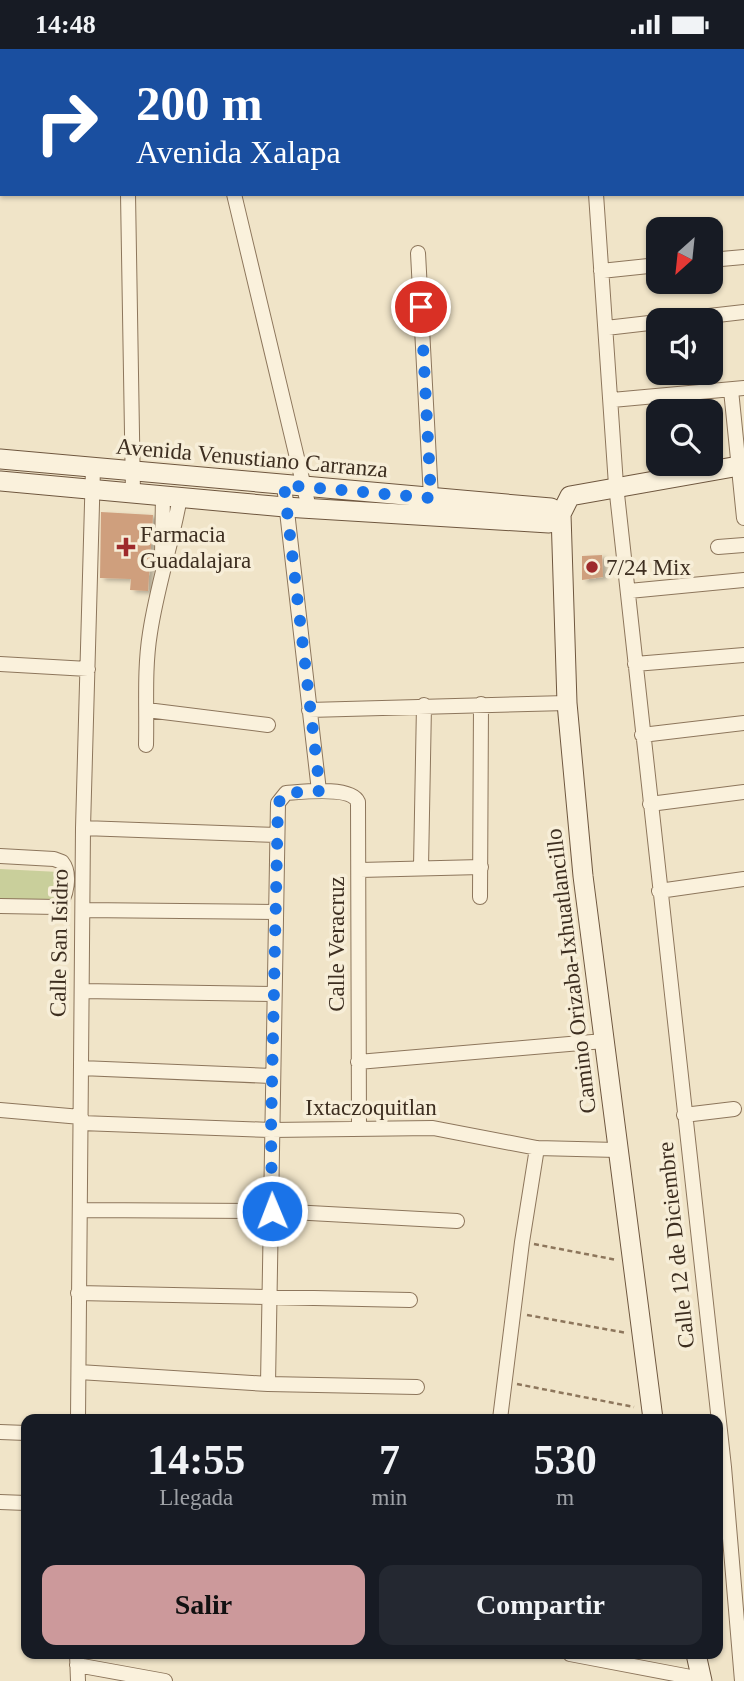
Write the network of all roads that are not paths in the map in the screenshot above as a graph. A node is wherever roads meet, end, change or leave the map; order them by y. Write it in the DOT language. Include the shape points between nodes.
graph roads {
  1 [pos="128,196"];
  2 [pos="234,196"];
  3 [pos="596,196"];
  4 [pos="418,253"];
  5 [pos="744,257"];
  6 [pos="723,259"];
  7 [pos="646,266"];
  8 [pos="601,271"];
  9 [pos="744,312"];
  10 [pos="723,314"];
  11 [pos="646,323"];
  12 [pos="606,328"];
  13 [pos="738,389"];
  14 [pos="612,400"];
  15 [pos="0,459"];
  16 [pos="742,465"];
  17 [pos="93,468"];
  18 [pos="134,472"];
  19 [pos="0,481"];
  20 [pos="284,485"];
  21 [pos="616,485"];
  22 [pos="305,487"];
  23 [pos="92,490"];
  24 [pos="133,493"];
  25 [pos="172,496"];
  26 [pos="431,498"];
  27 [pos="285,507"];
  28 [pos="309,508"];
  29 [pos="561,514"];
  30 [pos="744,518"];
  31 [pos="744,545"];
  32 [pos="718,547"];
  33 [pos="744,580"];
  34 [pos="629,591"];
  35 [pos="744,655"];
  36 [pos="0,664"];
  37 [pos="635,664"];
  38 [pos="88,669"];
  39 [pos="567,703"];
  40 [pos="481,704"];
  41 [pos="424,705"];
  42 [pos="147,710"];
  43 [pos="309,710"];
  44 [pos="744,723"];
  45 [pos="268,725"];
  46 [pos="642,735"];
  47 [pos="146,745"];
  48 [pos="320,791"];
  49 [pos="744,792"];
  50 [pos="650,804"];
  51 [pos="83,828"];
  52 [pos="277,835"];
  53 [pos="0,856"];
  54 [pos="421,867"];
  55 [pos="481,867"];
  56 [pos="360,870"];
  57 [pos="744,879"];
  58 [pos="659,891"];
  59 [pos="480,897"];
  60 [pos="0,906"];
  61 [pos="83,910"];
  62 [pos="275,912"];
  63 [pos="82,991"];
  64 [pos="274,994"];
  65 [pos="604,1041"];
  66 [pos="358,1062"];
  67 [pos="81,1068"];
  68 [pos="271,1076"];
  69 [pos="734,1109"];
  70 [pos="0,1111"];
  71 [pos="684,1115"];
  72 [pos="81,1120"];
  73 [pos="359,1128"];
  74 [pos="271,1130"];
  75 [pos="537,1148"];
  76 [pos="617,1150"];
  77 [pos="80,1210"];
  78 [pos="272,1211"];
  79 [pos="457,1221"];
  80 [pos="78,1293"];
  81 [pos="272,1295"];
  82 [pos="410,1300"];
  83 [pos="79,1372"];
  84 [pos="268,1384"];
  85 [pos="417,1387"];
  86 [pos="78,1414"];
  87 [pos="500,1414"];
  88 [pos="652,1414"];
  89 [pos="718,1414"];
  90 [pos="0,1432"];
  91 [pos="21,1433"];
  92 [pos="723,1458"];
  93 [pos="0,1502"];
  94 [pos="21,1503"];
  95 [pos="77,1659"];
  96 [pos="595,1659"];
  97 [pos="697,1659"];
  98 [pos="701,1680"];
  99 [pos="78,1681"];
  100 [pos="166,1681"];
  101 [pos="742,1681"];
  1 -- 18 [label="street"];
  2 -- 22 [label="street"];
  3 -- 8 [label="street, Calle 12 de Diciembre"];
  4 -- 26 [label="street"];
  5 -- 6 [label="street"];
  7 -- 8 [label="street"];
  8 -- 12 [label="street, Calle 12 de Diciembre"];
  9 -- 10 [label="street"];
  11 -- 12 [label="street"];
  12 -- 14 [label="street, Calle 12 de Diciembre"];
  13 -- 14 [label="street"];
  13 -- 16 [label="street"];
  14 -- 21 [label="street, Calle 12 de Diciembre"];
  15 -- 17 [label="street, Avenida Venustiano Carranza"];
  16 -- 21 [label="street"];
  16 -- 30 [label="street"];
  17 -- 18 [label="street, Avenida Venustiano Carranza"];
  17 -- 23 [label="street, Calle San Isidro"];
  18 -- 20 [label="street, Avenida Venustiano Carranza"];
  18 -- 24 [label="street"];
  19 -- 23 [label="street, Avenida Venustiano Carranza"];
  20 -- 22 [label="street, Avenida Venustiano Carranza"];
  20 -- 27 [label="street"];
  21 -- 29 [label="street" via="570,496"];
  21 -- 34 [label="street, Calle 12 de Diciembre"];
  22 -- 26 [label="street, Avenida Venustiano Carranza"];
  22 -- 28 [label="street"];
  23 -- 24 [label="street, Avenida Venustiano Carranza"];
  23 -- 38 [label="street, Calle San Isidro"];
  24 -- 25 [label="street, Avenida Venustiano Carranza"];
  25 -- 27 [label="street, Avenida Venustiano Carranza"];
  25 -- 42 [label="street" via="149,635"];
  26 -- 29 [label="street, Avenida Venustiano Carranza" via="551,508"];
  27 -- 28 [label="street, Avenida Venustiano Carranza"];
  27 -- 43 [label="street"];
  28 -- 29 [label="street, Avenida Venustiano Carranza" via="549,523"];
  29 -- 39 [label="street, Camino Orizaba-Ixhuatlancillo"];
  31 -- 32 [label="street"];
  33 -- 34 [label="street"];
  34 -- 37 [label="street, Calle 12 de Diciembre"];
  35 -- 37 [label="street"];
  36 -- 38 [label="street"];
  37 -- 46 [label="street, Calle 12 de Diciembre"];
  38 -- 51 [label="street, Calle San Isidro"];
  39 -- 40 [label="street"];
  39 -- 65 [label="street, Camino Orizaba-Ixhuatlancillo"];
  40 -- 41 [label="street"];
  40 -- 55 [label="street"];
  41 -- 43 [label="street"];
  41 -- 54 [label="street"];
  42 -- 45 [label="street"];
  42 -- 47 [label="street"];
  43 -- 48 [label="street"];
  44 -- 46 [label="street"];
  46 -- 50 [label="street, Calle 12 de Diciembre"];
  48 -- 52 [label="street" via="283,794 278,803"];
  48 -- 56 [label="street, Calle Veracruz" via="356,798"];
  49 -- 50 [label="street"];
  50 -- 58 [label="street, Calle 12 de Diciembre"];
  51 -- 52 [label="street"];
  51 -- 61 [label="street, Calle San Isidro"];
  52 -- 62 [label="street"];
  53 -- 60 [label="street" via="54,859 67,870 63,899 57,907"];
  54 -- 55 [label="street"];
  54 -- 56 [label="street"];
  55 -- 59 [label="street"];
  56 -- 66 [label="street, Calle Veracruz"];
  57 -- 58 [label="street"];
  58 -- 71 [label="street, Calle 12 de Diciembre"];
  61 -- 62 [label="street"];
  61 -- 63 [label="street, Calle San Isidro"];
  62 -- 64 [label="street"];
  63 -- 64 [label="street"];
  63 -- 67 [label="street, Calle San Isidro"];
  64 -- 68 [label="street"];
  65 -- 66 [label="street"];
  65 -- 76 [label="street, Camino Orizaba-Ixhuatlancillo"];
  66 -- 73 [label="street, Calle Veracruz"];
  67 -- 68 [label="street"];
  67 -- 72 [label="street, Calle San Isidro"];
  68 -- 74 [label="street"];
  69 -- 71 [label="street"];
  70 -- 72 [label="street, Ixtaczoquitlan"];
  71 -- 89 [label="street, Calle 12 de Diciembre"];
  72 -- 74 [label="street, Ixtaczoquitlan"];
  72 -- 77 [label="street, Calle San Isidro"];
  73 -- 74 [label="street, Ixtaczoquitlan"];
  73 -- 75 [label="street, Ixtaczoquitlan" via="454,1130"];
  74 -- 78 [label="street"];
  75 -- 76 [label="street, Ixtaczoquitlan"];
  75 -- 87 [label="street"];
  76 -- 88 [label="street, Camino Orizaba-Ixhuatlancillo"];
  77 -- 78 [label="street"];
  77 -- 80 [label="street, Calle San Isidro"];
  78 -- 79 [label="street"];
  78 -- 81 [label="street"];
  80 -- 81 [label="street"];
  80 -- 83 [label="street, Calle San Isidro"];
  81 -- 82 [label="street"];
  81 -- 84 [label="street"];
  83 -- 84 [label="street"];
  83 -- 86 [label="street, Calle San Isidro"];
  84 -- 85 [label="street"];
  90 -- 91 [label="street"];
  92 -- 101 [label="street, Calle 12 de Diciembre"];
  93 -- 94 [label="street"];
  95 -- 99 [label="street"];
  95 -- 100 [label="street"];
  96 -- 98 [label="street"];
  97 -- 98 [label="street"];
}
